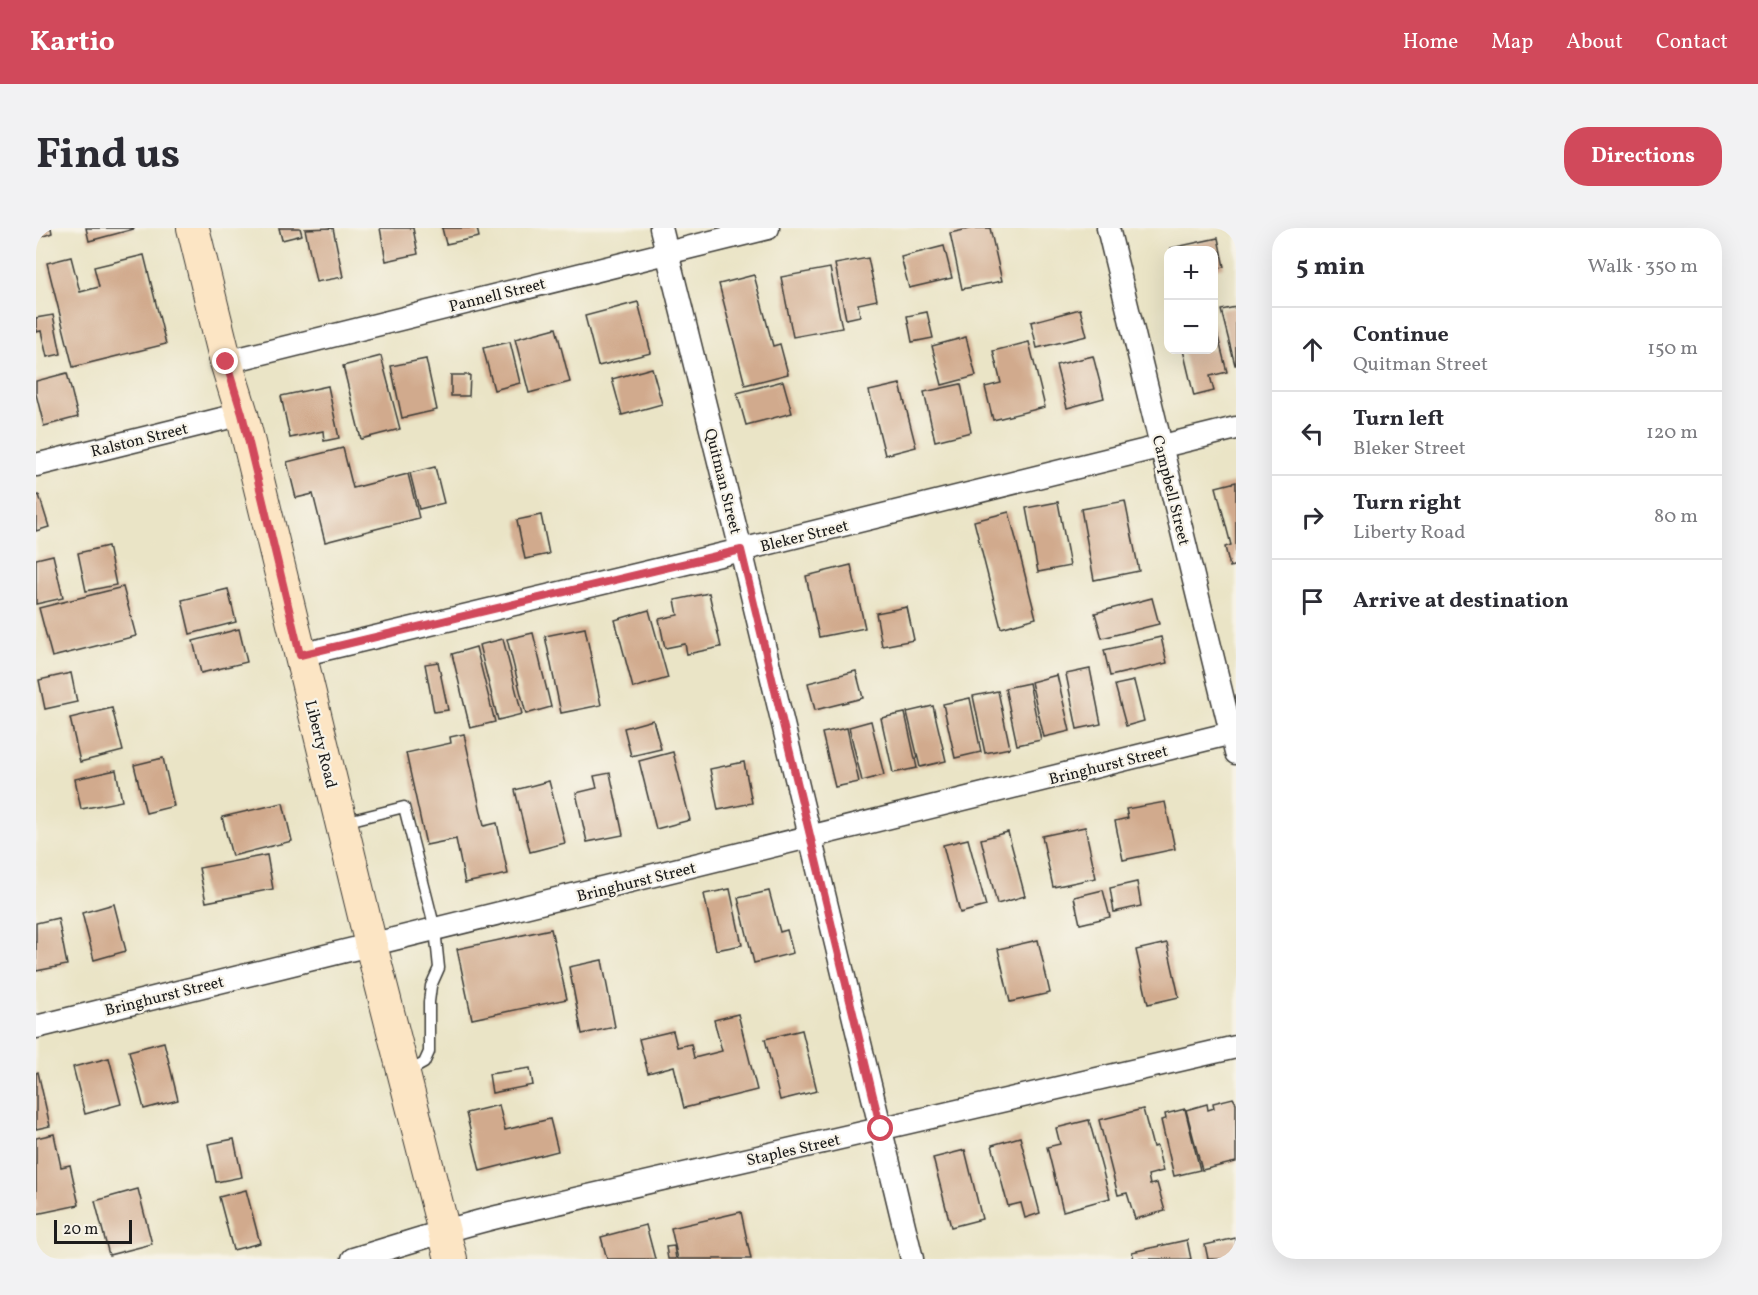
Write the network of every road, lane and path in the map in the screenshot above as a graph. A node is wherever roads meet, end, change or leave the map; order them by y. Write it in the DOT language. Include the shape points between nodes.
graph roads {
  1 [pos="193,228"];
  2 [pos="661,228"];
  3 [pos="768,228"];
  4 [pos="1108,228"];
  5 [pos="666,252"];
  6 [pos="226,362"];
  7 [pos="242,414"];
  8 [pos="1236,428"];
  9 [pos="1162,447"];
  10 [pos="36,465"];
  11 [pos="741,550"];
  12 [pos="300,655"];
  13 [pos="1234,740"];
  14 [pos="341,822"];
  15 [pos="811,838"];
  16 [pos="435,929"];
  17 [pos="371,945"];
  18 [pos="36,1026"];
  19 [pos="1236,1047"];
  20 [pos="403,1070"];
  21 [pos="881,1129"];
  22 [pos="448,1244"];
  23 [pos="353,1259"];
  24 [pos="912,1259"];
  1 -- 6 [label="main road, Liberty Road"];
  2 -- 5 [label="street, Quitman Street"];
  3 -- 5 [label="street, Pannell Street"];
  4 -- 9 [label="street, Campbell Street"];
  5 -- 6 [label="street, Pannell Street"];
  5 -- 11 [label="street, Quitman Street"];
  6 -- 7 [label="main road, Liberty Road"];
  7 -- 10 [label="street, Ralston Street"];
  7 -- 12 [label="main road, Liberty Road"];
  8 -- 9 [label="street, Bleker Street"];
  9 -- 11 [label="street, Bleker Street"];
  9 -- 13 [label="street, Campbell Street"];
  11 -- 12 [label="street, Bleker Street"];
  11 -- 15 [label="street, Quitman Street"];
  12 -- 14 [label="main road, Liberty Road"];
  13 -- 15 [label="street, Bringhurst Street"];
  14 -- 16 [label="lane" via="404,807"];
  14 -- 17 [label="main road, Liberty Road"];
  15 -- 16 [label="street, Bringhurst Street"];
  15 -- 21 [label="street, Quitman Street"];
  16 -- 17 [label="street, Bringhurst Street"];
  16 -- 20 [label="lane" via="439,968 430,994 429,1052 424,1063"];
  17 -- 18 [label="street, Bringhurst Street"];
  17 -- 20 [label="main road, Liberty Road"];
  19 -- 21 [label="street, Staples Street"];
  20 -- 22 [label="main road, Liberty Road"];
  21 -- 22 [label="street, Staples Street"];
  21 -- 24 [label="street, Quitman Street"];
  22 -- 23 [label="street, Staples Street" via="405,1244"];
}
